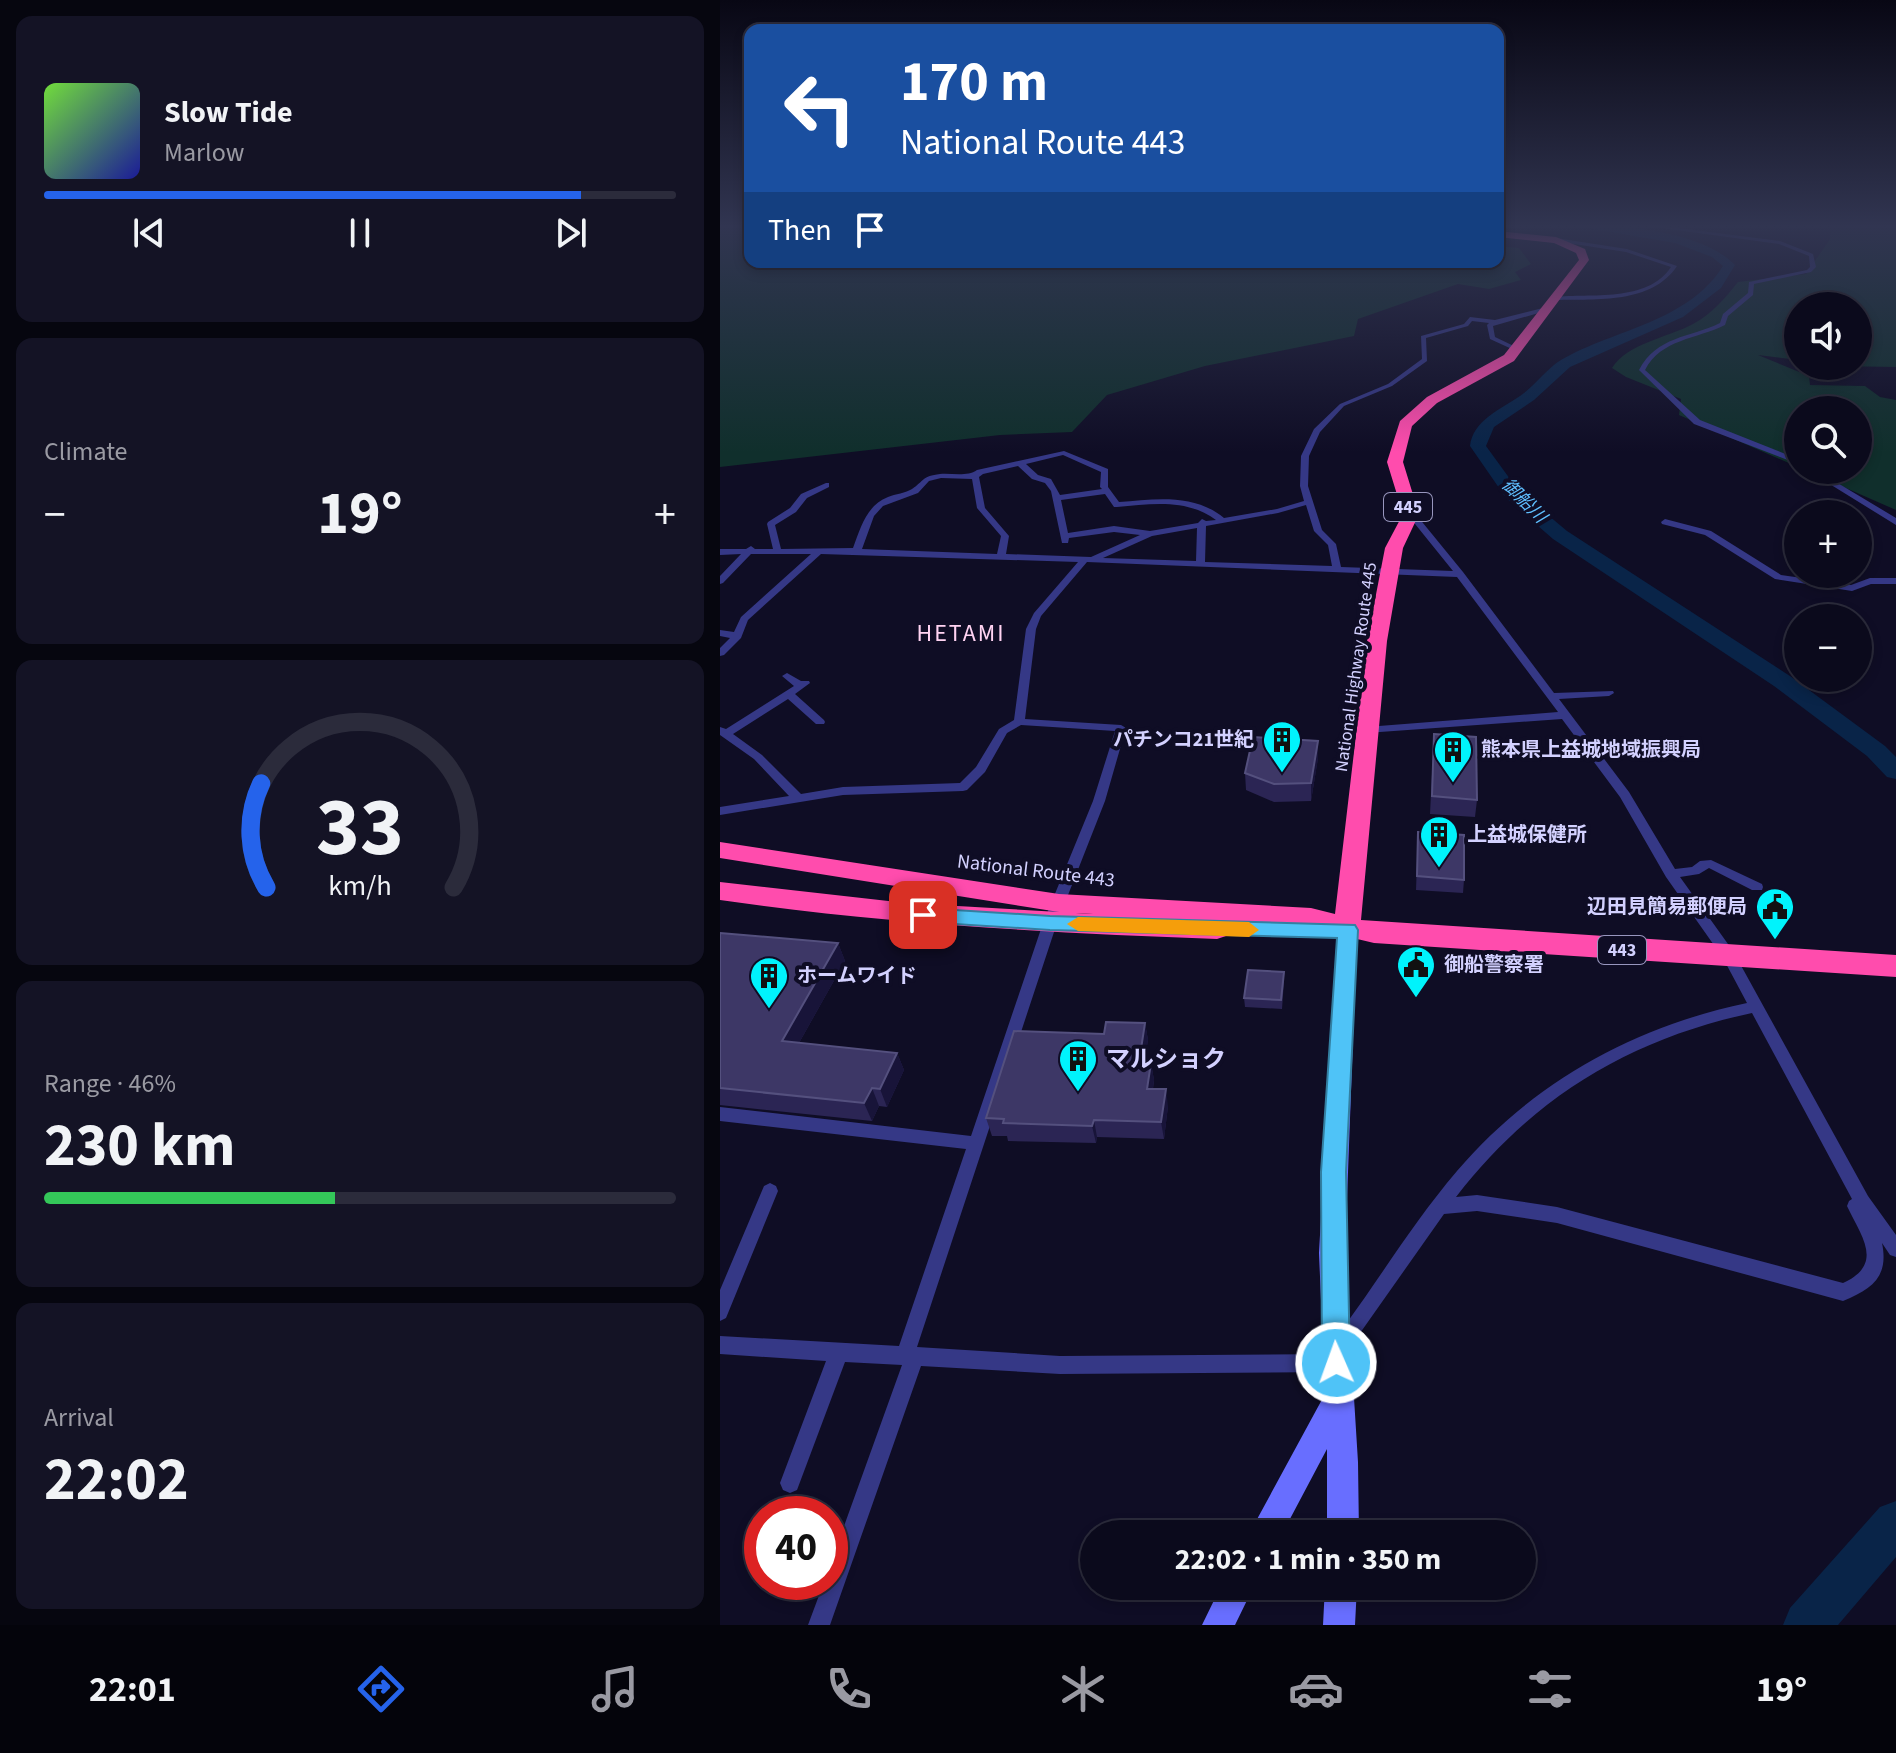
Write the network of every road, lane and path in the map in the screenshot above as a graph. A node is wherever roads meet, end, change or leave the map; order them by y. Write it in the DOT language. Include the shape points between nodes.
graph roads {
  1 [pos="1554,300"];
  2 [pos="1584,300"];
  3 [pos="1744,300"];
  4 [pos="1551,304"];
  5 [pos="1495,322"];
  6 [pos="1516,349"];
  7 [pos="1784,456"];
  8 [pos="1020,463"];
  9 [pos="975,476"];
  10 [pos="1834,484"];
  11 [pos="826,485"];
  12 [pos="1108,491"];
  13 [pos="1058,498"];
  14 [pos="1309,502"];
  15 [pos="1278,511"];
  16 [pos="1411,514"];
  17 [pos="1314,517"];
  18 [pos="1220,519"];
  19 [pos="1202,522"];
  20 [pos="1665,522"];
  21 [pos="1896,522"];
  22 [pos="1150,534"];
  23 [pos="751,549"];
  24 [pos="777,549"];
  25 [pos="857,551"];
  26 [pos="720,552"];
  27 [pos="818,552"];
  28 [pos="1001,556"];
  29 [pos="1088,561"];
  30 [pos="1200,564"];
  31 [pos="1337,568"];
  32 [pos="1388,571"];
  33 [pos="1460,574"];
  34 [pos="720,581"];
  35 [pos="1896,581"];
  36 [pos="720,633"];
  37 [pos="738,636"];
  38 [pos="720,653"];
  39 [pos="787,676"];
  40 [pos="788,693"];
  41 [pos="1609,693"];
  42 [pos="1552,696"];
  43 [pos="1566,715"];
  44 [pos="820,722"];
  45 [pos="1019,722"];
  46 [pos="1366,730"];
  47 [pos="723,732"];
  48 [pos="796,796"];
  49 [pos="720,811"];
  50 [pos="720,850"];
  51 [pos="1671,874"];
  52 [pos="1757,887"];
  53 [pos="720,891"];
  54 [pos="1054,913"];
  55 [pos="1347,930"];
  56 [pos="1728,955"];
  57 [pos="1896,966"];
  58 [pos="1756,1007"];
  59 [pos="720,1114"];
  60 [pos="974,1143"];
  61 [pos="770,1191"];
  62 [pos="1862,1201"];
  63 [pos="1439,1207"];
  64 [pos="1896,1249"];
  65 [pos="720,1312"];
  66 [pos="720,1345"];
  67 [pos="1335,1350"];
  68 [pos="839,1352"];
  69 [pos="910,1356"];
  70 [pos="1340,1396"];
  71 [pos="790,1483"];
  72 [pos="1273,1520"];
  73 [pos="1343,1520"];
  74 [pos="1231,1600"];
  75 [pos="1340,1600"];
  76 [pos="819,1625"];
  77 [pos="1218,1625"];
  78 [pos="1339,1625"];
  1 -- 4 [label="highway, 445"];
  2 -- 4 [label="street"];
  3 -- 7 [label="street" via="1725,315 1723,324 1661,346 1642,370 1697,422"];
  4 -- 5 [label="street"];
  4 -- 6 [label="highway, 445"];
  5 -- 6 [label="street" via="1490,325 1492,338"];
  5 -- 14 [label="street" via="1473,318 1466,325 1423,337 1425,360 1417,369 1333,412 1305,456 1302,477"];
  6 -- 16 [label="highway, 445" via="1492,370 1432,400 1405,424 1395,462"];
  8 -- 9 [label="street"];
  8 -- 12 [label="street" via="1067,453 1105,471"];
  8 -- 13 [label="street" via="1050,484"];
  9 -- 25 [label="street" via="931,477 920,481 915,491 887,497 867,518"];
  9 -- 28 [label="street" via="981,508 1005,536"];
  10 -- 21 [label="street"];
  11 -- 24 [label="street" via="771,524"];
  12 -- 13 [label="street"];
  12 -- 18 [label="street" via="1117,505 1199,504"];
  13 -- 22 [label="street" via="1066,539 1114,529"];
  14 -- 15 [label="street"];
  14 -- 17 [label="street"];
  15 -- 17 [label="street"];
  15 -- 18 [label="street"];
  16 -- 32 [label="highway, National Highway Route 445 / 445"];
  16 -- 33 [label="street"];
  17 -- 31 [label="street" via="1318,531 1332,544"];
  18 -- 19 [label="street"];
  19 -- 22 [label="street"];
  19 -- 30 [label="street"];
  20 -- 35 [label="street" via="1708,533 1778,577 1852,588 1870,581"];
  22 -- 29 [label="street"];
  23 -- 24 [label="street"];
  23 -- 26 [label="street"];
  23 -- 34 [label="street"];
  24 -- 27 [label="street"];
  25 -- 27 [label="street"];
  25 -- 28 [label="street"];
  27 -- 37 [label="street" via="744,619"];
  28 -- 29 [label="street"];
  29 -- 30 [label="street"];
  29 -- 45 [label="street" via="1037,615"];
  30 -- 31 [label="street"];
  31 -- 32 [label="street"];
  32 -- 33 [label="street"];
  32 -- 46 [label="highway, National Highway Route 445 / 445"];
  33 -- 42 [label="street"];
  36 -- 37 [label="street"];
  37 -- 38 [label="street"];
  39 -- 40 [label="street" via="803,684"];
  40 -- 44 [label="street"];
  40 -- 47 [label="street" via="755,719"];
  41 -- 42 [label="street"];
  42 -- 43 [label="street"];
  43 -- 46 [label="street"];
  43 -- 51 [label="street" via="1625,795"];
  45 -- 48 [label="street" via="1003,731 981,769 963,787"];
  45 -- 54 [label="street" via="1121,728 1099,801"];
  46 -- 55 [label="highway, National Highway Route 445 / 445"];
  47 -- 48 [label="street" via="758,757"];
  48 -- 49 [label="street"];
  50 -- 54 [label="highway, National Route 443 / 443"];
  51 -- 52 [label="street" via="1711,864"];
  51 -- 56 [label="street"];
  53 -- 54 [label="highway, National Route 443 / 443" via="829,908"];
  54 -- 55 [label="highway, National Route 443 / 443" via="1312,932"];
  54 -- 60 [label="street"];
  55 -- 56 [label="highway, National Route 443 / 443"];
  55 -- 67 [label="street" via="1333,1172"];
  56 -- 57 [label="highway, National Route 443 / 443"];
  56 -- 58 [label="street"];
  58 -- 62 [label="street"];
  58 -- 63 [label="street" via="1668,1028 1606,1057 1529,1112"];
  59 -- 60 [label="street"];
  60 -- 69 [label="street"];
  61 -- 65 [label="street"];
  62 -- 63 [label="street" via="1853,1202 1874,1236 1876,1263 1862,1282 1843,1292 1557,1215 1477,1203"];
  62 -- 64 [label="street"];
  63 -- 67 [label="street"];
  66 -- 68 [label="street"];
  67 -- 69 [label="street" via="1060,1365"];
  67 -- 70 [label="street"];
  68 -- 69 [label="street"];
  68 -- 71 [label="street"];
  69 -- 76 [label="street"];
  70 -- 72 [label="street"];
  70 -- 73 [label="street"];
  74 -- 77 [label="street"];
  75 -- 78 [label="street"];
}
